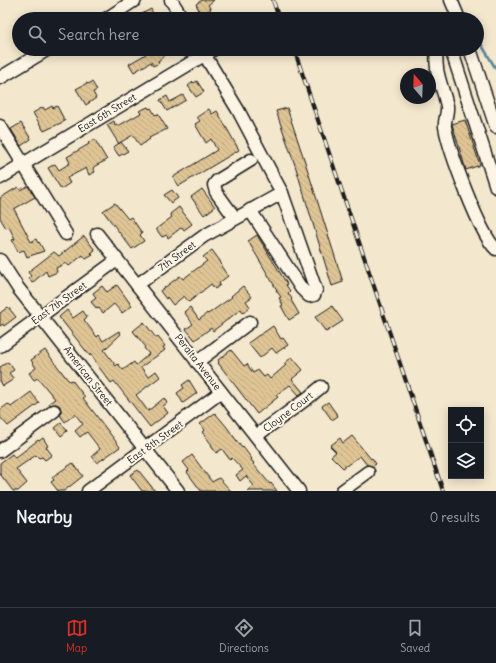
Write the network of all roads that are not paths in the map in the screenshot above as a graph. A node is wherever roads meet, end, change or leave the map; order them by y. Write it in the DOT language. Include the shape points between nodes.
graph roads {
  1 [pos="135,0"];
  2 [pos="171,0"];
  3 [pos="451,0"];
  4 [pos="117,12"];
  5 [pos="179,12"];
  6 [pos="455,12"];
  7 [pos="36,56"];
  8 [pos="198,56"];
  9 [pos="209,56"];
  10 [pos="437,56"];
  11 [pos="453,56"];
  12 [pos="472,56"];
  13 [pos="0,78"];
  14 [pos="0,126"];
  15 [pos="496,127"];
  16 [pos="251,160"];
  17 [pos="23,164"];
  18 [pos="0,178"];
  19 [pos="496,188"];
  20 [pos="282,193"];
  21 [pos="250,210"];
  22 [pos="235,218"];
  23 [pos="66,234"];
  24 [pos="97,234"];
  25 [pos="496,249"];
  26 [pos="0,260"];
  27 [pos="117,260"];
  28 [pos="137,285"];
  29 [pos="41,316"];
  30 [pos="250,322"];
  31 [pos="0,346"];
  32 [pos="197,362"];
  33 [pos="321,387"];
  34 [pos="221,392"];
  35 [pos="54,411"];
  36 [pos="256,436"];
  37 [pos="145,449"];
  38 [pos="0,451"];
  39 [pos="368,472"];
  40 [pos="88,491"];
  41 [pos="178,491"];
  42 [pos="299,491"];
  43 [pos="342,491"];
  1 -- 4 [label="street"];
  2 -- 5 [label="street"];
  3 -- 6 [label="street"];
  7 -- 13 [label="street"];
  8 -- 17 [label="street, East 6th Street"];
  9 -- 20 [label="street"];
  10 -- 25 [label="street" via="436,65 447,108 444,123 451,149 474,209"];
  11 -- 19 [label="street"];
  12 -- 15 [label="street"];
  14 -- 17 [label="street"];
  16 -- 22 [label="street" via="214,184 216,192"];
  17 -- 18 [label="street, East 6th Street"];
  17 -- 23 [label="street"];
  20 -- 21 [label="street, 7th Street"];
  20 -- 21 [label="street" via="316,290 314,295 308,296 301,288"];
  21 -- 22 [label="street, 7th Street"];
  22 -- 28 [label="street, 7th Street"];
  24 -- 27 [label="street, Peralta Avenue"];
  26 -- 29 [label="street, American Street" via="18,288"];
  27 -- 28 [label="street, Peralta Avenue"];
  27 -- 29 [label="street, East 7th Street"];
  28 -- 32 [label="street, Peralta Avenue"];
  29 -- 31 [label="street, East 7th Street"];
  29 -- 37 [label="street, American Street"];
  30 -- 32 [label="street"];
  32 -- 34 [label="street, Peralta Avenue"];
  33 -- 36 [label="street, Cloyne Court"];
  34 -- 36 [label="street, Peralta Avenue"];
  34 -- 37 [label="street, East 8th Street"];
  35 -- 38 [label="street"];
  36 -- 42 [label="street, Peralta Avenue"];
  37 -- 40 [label="street, East 8th Street"];
  37 -- 41 [label="street, American Street"];
  39 -- 43 [label="street"];
}
